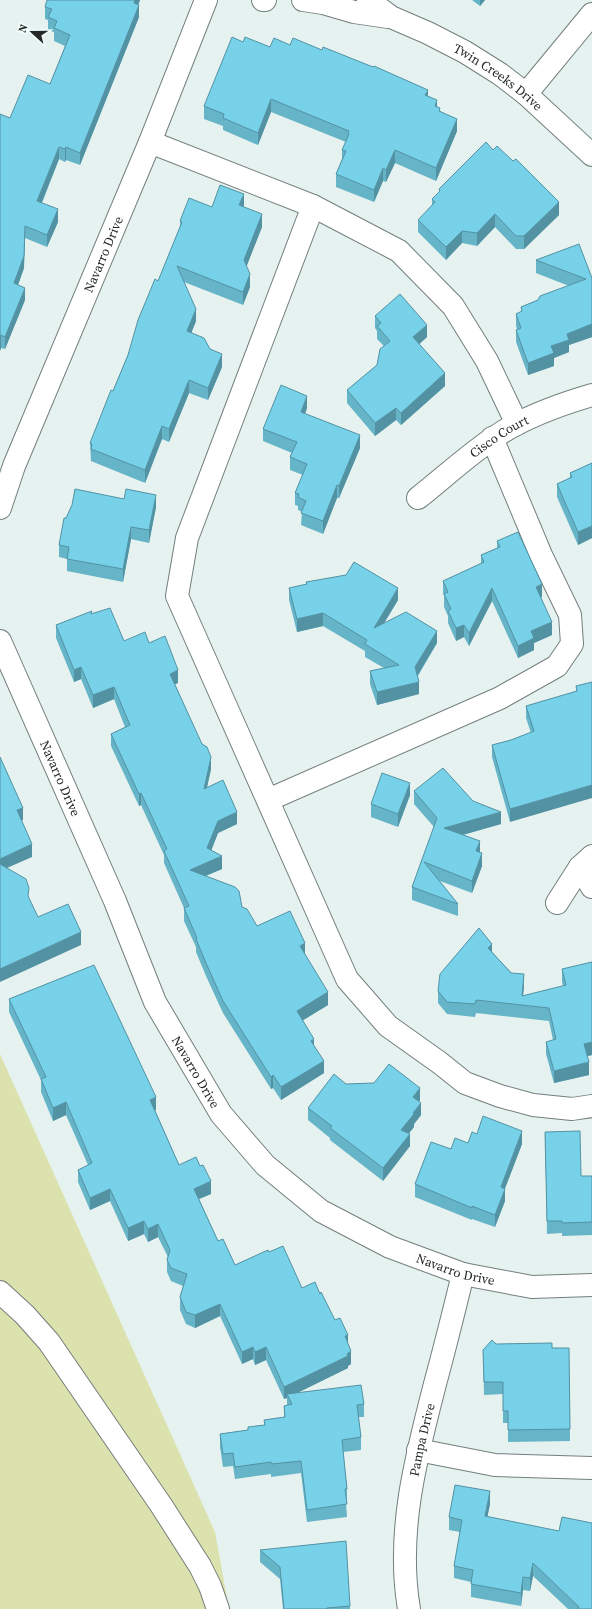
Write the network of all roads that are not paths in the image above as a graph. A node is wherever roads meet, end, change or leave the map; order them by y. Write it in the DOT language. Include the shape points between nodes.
graph roads {
  1 [pos="206,0"];
  2 [pos="303,0"];
  3 [pos="368,0"];
  4 [pos="592,14"];
  5 [pos="391,17"];
  6 [pos="526,94"];
  7 [pos="150,142"];
  8 [pos="592,155"];
  9 [pos="312,206"];
  10 [pos="592,395"];
  11 [pos="517,424"];
  12 [pos="492,438"];
  13 [pos="418,498"];
  14 [pos="0,508"];
  15 [pos="0,641"];
  16 [pos="268,800"];
  17 [pos="586,861"];
  18 [pos="592,887"];
  19 [pos="556,903"];
  20 [pos="592,1106"];
  21 [pos="463,1274"];
  22 [pos="592,1285"];
  23 [pos="0,1292"];
  24 [pos="418,1450"];
  25 [pos="592,1468"];
  26 [pos="218,1609"];
  27 [pos="409,1609"];
  1 -- 7 [label="street, Navarro Drive"];
  2 -- 5 [label="street, Twin Creeks Drive" via="354,12"];
  3 -- 5 [label="street, Twin Creeks Drive"];
  4 -- 6 [label="street"];
  5 -- 6 [label="street, Twin Creeks Drive" via="464,52"];
  6 -- 8 [label="street, Twin Creeks Drive"];
  7 -- 9 [label="street"];
  7 -- 14 [label="street, Navarro Drive" via="14,466"];
  9 -- 11 [label="street" via="399,251 453,306 486,361"];
  9 -- 16 [label="street" via="187,538 177,596"];
  10 -- 11 [label="street, Cisco Court" via="560,404"];
  11 -- 12 [label="street, Cisco Court"];
  12 -- 13 [label="street, Cisco Court"];
  12 -- 16 [label="street" via="541,555 570,615 572,644 557,666 500,698"];
  15 -- 21 [label="street, Navarro Drive" via="115,901 155,1002 221,1114 265,1165 321,1211 390,1247"];
  16 -- 20 [label="street" via="347,979 388,1026 465,1083 534,1105 572,1109"];
  17 -- 18 [label="street"];
  17 -- 19 [label="street"];
  21 -- 22 [label="street, Navarro Drive" via="532,1287"];
  21 -- 24 [label="street, Pampa Drive"];
  23 -- 26 [label="street" via="49,1342 200,1566"];
  24 -- 25 [label="street" via="494,1465"];
  24 -- 27 [label="street, Pampa Drive" via="405,1542"];
}
